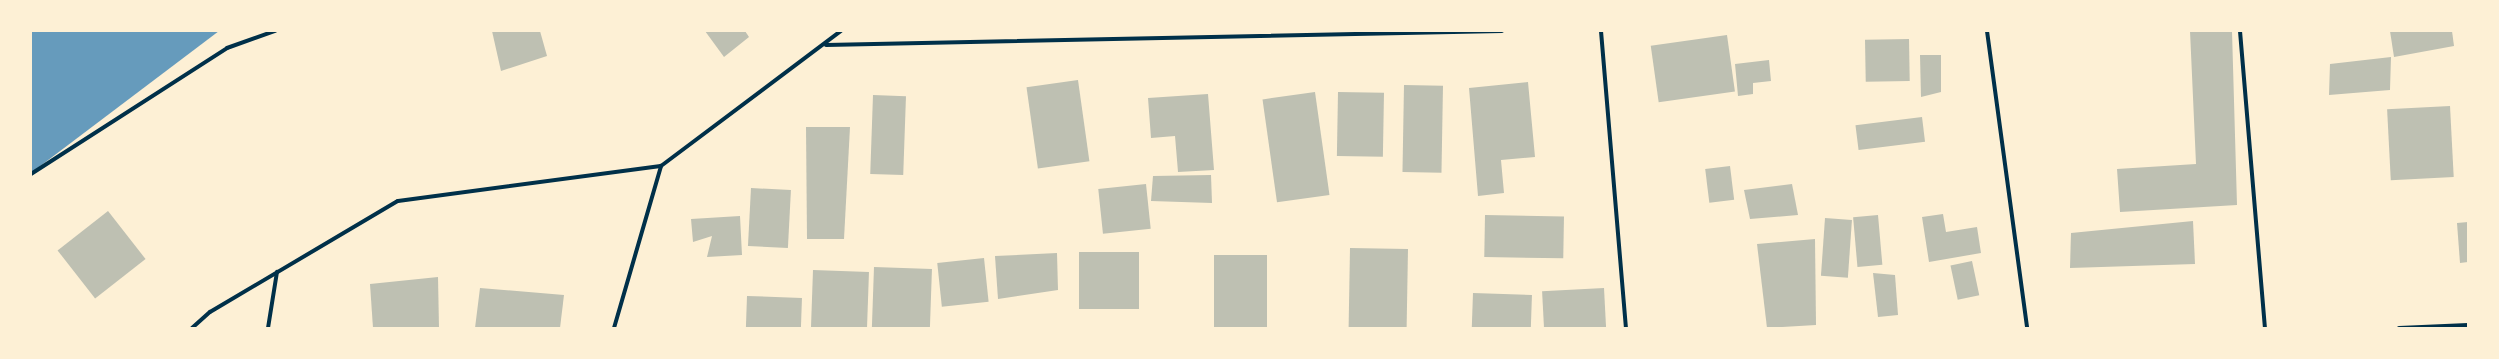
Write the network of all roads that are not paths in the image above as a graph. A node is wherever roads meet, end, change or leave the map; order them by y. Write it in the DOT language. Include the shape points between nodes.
graph roads {
  1 [pos="274,31"];
  2 [pos="841,31"];
  3 [pos="1502,31"];
  4 [pos="1600,31"];
  5 [pos="1987,31"];
  6 [pos="2240,31"];
  7 [pos="826,45"];
  8 [pos="661,166"];
  9 [pos="31,174"];
  10 [pos="277,272"];
  11 [pos="2468,325"];
  12 [pos="192,328"];
  13 [pos="268,328"];
  14 [pos="614,328"];
  15 [pos="1626,328"];
  16 [pos="2026,328"];
  17 [pos="2265,328"];
  18 [pos="2399,328"];
  1 -- 9 [label="street" via="227,48"];
  2 -- 7 [label="street"];
  3 -- 7 [label="street"];
  4 -- 15 [label="street"];
  5 -- 16 [label="street"];
  6 -- 17 [label="street"];
  7 -- 8 [label="street"];
  8 -- 10 [label="street" via="398,201"];
  8 -- 14 [label="street"];
  10 -- 12 [label="street" via="210,312"];
  10 -- 13 [label="street"];
  11 -- 18 [label="street"];
}
